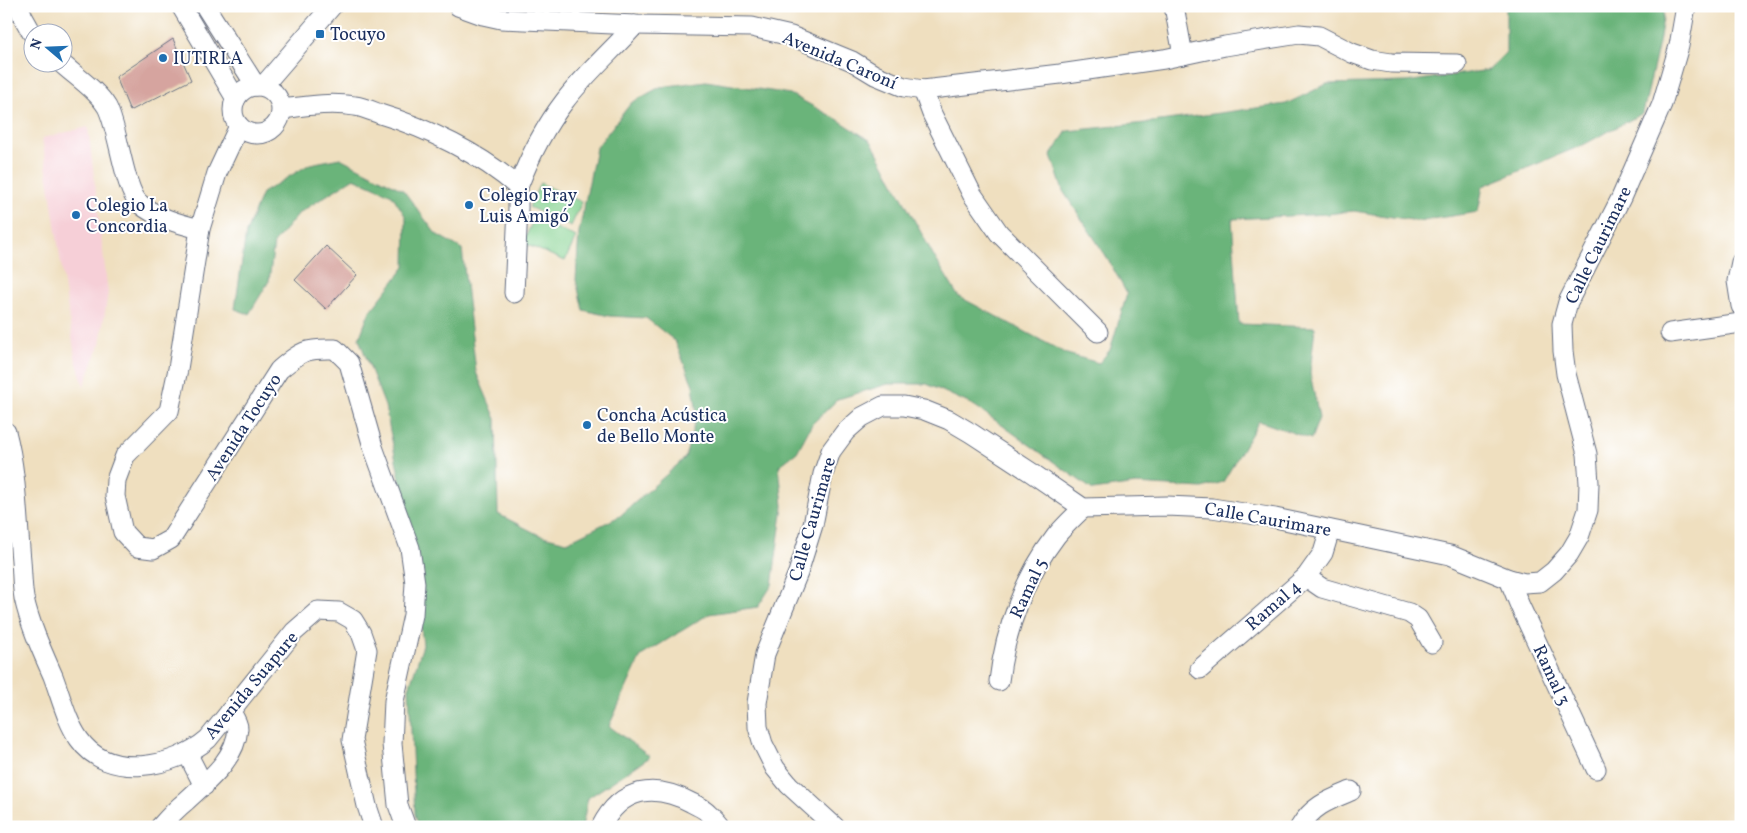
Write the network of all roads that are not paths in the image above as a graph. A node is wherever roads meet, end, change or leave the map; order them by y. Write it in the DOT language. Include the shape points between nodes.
graph roads {
  1 [pos="19,6"];
  2 [pos="181,6"];
  3 [pos="205,6"];
  4 [pos="332,6"];
  5 [pos="458,6"];
  6 [pos="1174,6"];
  7 [pos="1686,6"];
  8 [pos="26,22"];
  9 [pos="635,25"];
  10 [pos="1183,55"];
  11 [pos="1457,64"];
  12 [pos="72,72"];
  13 [pos="259,86"];
  14 [pos="923,90"];
  15 [pos="236,99"];
  16 [pos="282,109"];
  17 [pos="239,126"];
  18 [pos="518,186"];
  19 [pos="200,229"];
  20 [pos="1741,262"];
  21 [pos="514,293"];
  22 [pos="1741,306"];
  23 [pos="1741,323"];
  24 [pos="1098,332"];
  25 [pos="1670,333"];
  26 [pos="6,432"];
  27 [pos="1083,508"];
  28 [pos="1330,530"];
  29 [pos="1306,577"];
  30 [pos="1509,579"];
  31 [pos="1432,644"];
  32 [pos="1200,669"];
  33 [pos="999,681"];
  34 [pos="230,711"];
  35 [pos="188,754"];
  36 [pos="1596,769"];
  37 [pos="204,786"];
  38 [pos="1351,791"];
  39 [pos="160,827"];
  40 [pos="374,827"];
  41 [pos="406,827"];
  42 [pos="601,827"];
  43 [pos="721,827"];
  44 [pos="834,827"];
  45 [pos="1300,827"];
  1 -- 8 [label="street"];
  2 -- 15 [label="street"];
  3 -- 13 [label="street"];
  4 -- 13 [label="street"];
  5 -- 9 [label="street, Avenida Caroní" via="501,19"];
  6 -- 10 [label="street"];
  7 -- 30 [label="street, Calle Caurimare" via="1679,46 1662,104 1621,198 1568,302 1562,324 1566,374 1587,454 1588,510 1579,537 1554,571 1540,582"];
  9 -- 14 [label="street, Avenida Caroní" via="752,27 783,34 852,61 904,87"];
  9 -- 18 [label="street" via="564,101 543,132"];
  10 -- 11 [label="street, Avenida Caroní" via="1299,34 1319,36 1372,60"];
  10 -- 14 [label="street, Avenida Caroní"];
  12 -- 19 [label="street" via="107,107 127,180 138,203 162,216"];
  13 -- 15 [label="street" via="246,88"];
  13 -- 16 [label="street" via="276,94"];
  14 -- 24 [label="street" via="972,194 999,233"];
  15 -- 17 [label="street" via="234,116"];
  16 -- 17 [label="street" via="276,126 269,131 253,134"];
  16 -- 18 [label="street" via="317,104 355,106 392,118 430,132 501,172"];
  17 -- 19 [label="street, Avenida Tocuyo" via="218,173"];
  18 -- 21 [label="street"];
  19 -- 41 [label="street, Avenida Tocuyo" via="169,411 125,456 116,480 115,496 123,532 137,547 153,549 171,539 279,370 296,355 312,348 336,349 350,363 373,448 410,548 415,583 413,615 394,701 392,744 398,805"];
  20 -- 22 [label="street" via="1737,281"];
  23 -- 25 [label="street"];
  26 -- 35 [label="street, Avenida Suapure" via="14,477 24,596 29,618 60,692 68,721 80,741 96,755 113,763 129,767 146,766"];
  27 -- 28 [label="street, Calle Caurimare" via="1212,508"];
  27 -- 33 [label="street, Ramal 5" via="1039,560 1012,624"];
  27 -- 44 [label="street, Calle Caurimare" via="972,433 924,410 883,406 862,417 845,432 831,451 823,474 813,525 798,573 766,654 757,703 758,727 775,768 789,786"];
  28 -- 29 [label="street, Ramal 4" via="1323,553"];
  28 -- 30 [label="street, Calle Caurimare" via="1450,555"];
  29 -- 31 [label="street" via="1322,588 1409,613 1418,619"];
  29 -- 32 [label="street, Ramal 4"];
  30 -- 36 [label="street, Ramal 3"];
  34 -- 35 [label="street, Avenida Suapure" via="208,739"];
  34 -- 37 [label="street" via="238,727 234,745 228,758"];
  34 -- 40 [label="street, Avenida Suapure" via="294,632 318,611 339,612 353,620 367,650 352,740"];
  35 -- 37 [label="street"];
  37 -- 39 [label="street"];
  38 -- 45 [label="street" via="1327,801 1307,815"];
  42 -- 43 [label="street" via="620,802 639,792 661,790 707,811"];
}
